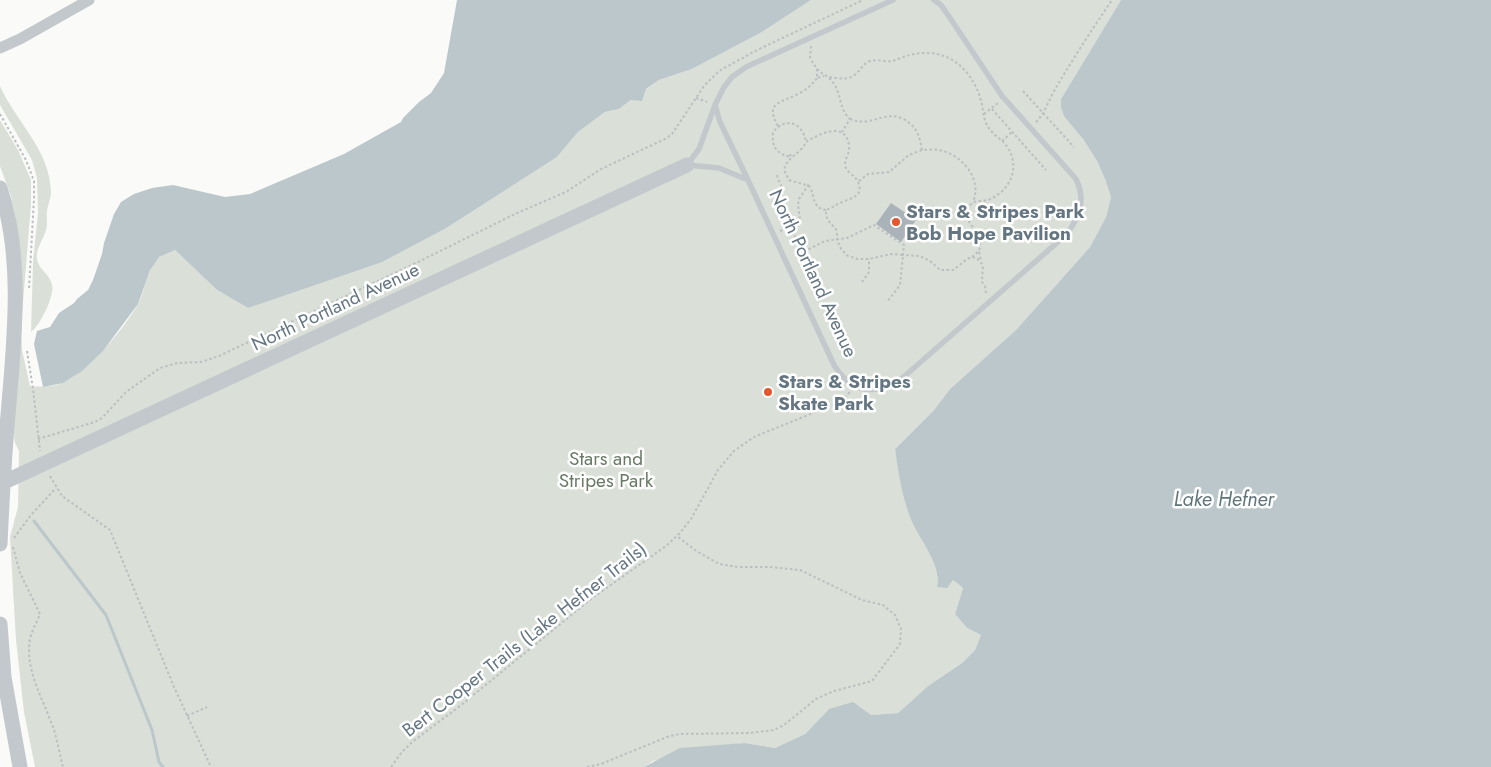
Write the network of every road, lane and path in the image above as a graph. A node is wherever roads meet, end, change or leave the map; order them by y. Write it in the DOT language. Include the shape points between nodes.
graph roads {
  1 [pos="89,0"];
  2 [pos="863,0"];
  3 [pos="893,0"];
  4 [pos="934,0"];
  5 [pos="1112,0"];
  6 [pos="812,38"];
  7 [pos="0,48"];
  8 [pos="817,69"];
  9 [pos="824,76"];
  10 [pos="817,78"];
  11 [pos="829,78"];
  12 [pos="1023,91"];
  13 [pos="696,98"];
  14 [pos="1004,99"];
  15 [pos="715,106"];
  16 [pos="992,109"];
  17 [pos="1043,113"];
  18 [pos="984,114"];
  19 [pos="1042,117"];
  20 [pos="850,119"];
  21 [pos="778,126"];
  22 [pos="841,132"];
  23 [pos="1012,132"];
  24 [pos="1002,141"];
  25 [pos="806,142"];
  26 [pos="1074,147"];
  27 [pos="922,150"];
  28 [pos="790,156"];
  29 [pos="687,165"];
  30 [pos="1046,170"];
  31 [pos="777,175"];
  32 [pos="748,180"];
  33 [pos="858,182"];
  34 [pos="808,185"];
  35 [pos="0,188"];
  36 [pos="976,195"];
  37 [pos="982,200"];
  38 [pos="973,202"];
  39 [pos="826,210"];
  40 [pos="790,226"];
  41 [pos="774,234"];
  42 [pos="837,240"];
  43 [pos="979,251"];
  44 [pos="803,252"];
  45 [pos="903,255"];
  46 [pos="971,257"];
  47 [pos="869,259"];
  48 [pos="981,261"];
  49 [pos="812,273"];
  50 [pos="862,282"];
  51 [pos="886,302"];
  52 [pos="988,304"];
  53 [pos="854,386"];
  54 [pos="38,439"];
  55 [pos="2,484"];
  56 [pos="677,536"];
  57 [pos="0,544"];
  58 [pos="0,624"];
  59 [pos="207,707"];
  60 [pos="187,716"];
  61 [pos="20,767"];
  62 [pos="63,767"];
  63 [pos="211,767"];
  64 [pos="391,767"];
  65 [pos="587,767"];
  1 -- 7 [label="street"];
  2 -- 13 [label="path" via="719,70"];
  3 -- 6 [label="lane"];
  4 -- 14 [label="lane, North Portland Avenue" via="948,14"];
  5 -- 17 [label="path" via="1046,103"];
  6 -- 8 [label="path" via="810,58"];
  6 -- 15 [label="lane" via="746,67 724,88"];
  8 -- 9 [label="path"];
  8 -- 10 [label="path"];
  9 -- 10 [label="path"];
  9 -- 11 [label="path"];
  10 -- 21 [label="path" via="806,90 775,105 772,111"];
  11 -- 18 [label="path" via="849,78 869,61 892,61 922,53 939,54 968,73 980,96"];
  11 -- 20 [label="path" via="837,86 843,110"];
  12 -- 17 [label="path"];
  13 -- 15 [label="path"];
  13 -- 54 [label="path" via="675,129 664,139 601,170 566,192 517,212 219,356 160,368 126,392 96,422"];
  14 -- 16 [label="path"];
  14 -- 52 [label="lane, North Portland Avenue" via="1076,179 1082,206 1067,234"];
  15 -- 29 [label="lane" via="699,149"];
  15 -- 32 [label="lane, North Portland Avenue"];
  16 -- 18 [label="path"];
  16 -- 23 [label="path"];
  17 -- 19 [label="path"];
  17 -- 26 [label="path"];
  18 -- 24 [label="path" via="989,129"];
  20 -- 22 [label="path"];
  20 -- 27 [label="path" via="861,122 888,116 902,118 914,127"];
  21 -- 25 [label="path" via="785,123 796,125 804,133"];
  21 -- 28 [label="path" via="773,132 774,146 780,154"];
  22 -- 25 [label="path" via="830,130"];
  22 -- 33 [label="path" via="849,145 845,164"];
  23 -- 24 [label="path"];
  23 -- 30 [label="path"];
  24 -- 37 [label="path" via="1013,160 1013,176 1004,190"];
  25 -- 28 [label="path" via="796,155"];
  27 -- 33 [label="path" via="909,155 889,172 868,174"];
  27 -- 36 [label="path" via="938,150 958,159 970,173"];
  28 -- 34 [label="path" via="783,170 789,180"];
  29 -- 32 [label="lane, North Portland Avenue" via="719,168"];
  29 -- 55 [label="street, North Portland Avenue"];
  31 -- 40 [label="path" via="784,191 778,199"];
  32 -- 41 [label="lane, North Portland Avenue"];
  33 -- 39 [label="path" via="857,196"];
  34 -- 39 [label="path" via="814,203"];
  34 -- 40 [label="path" via="800,199 800,218"];
  35 -- 55 [label="street" via="14,250 13,353"];
  36 -- 37 [label="path"];
  36 -- 38 [label="path"];
  37 -- 38 [label="path"];
  38 -- 43 [label="path" via="966,210 966,216 980,236"];
  39 -- 42 [label="path" via="827,220 837,231"];
  40 -- 41 [label="path"];
  40 -- 44 [label="path"];
  41 -- 53 [label="lane, North Portland Avenue" via="834,365 841,376"];
  42 -- 44 [label="path" via="825,241"];
  42 -- 45 [label="path" via="874,225 904,245"];
  42 -- 47 [label="path" via="848,256 858,260"];
  43 -- 46 [label="path"];
  43 -- 48 [label="path"];
  44 -- 49 [label="path"];
  45 -- 46 [label="path" via="925,258 946,271 953,270"];
  45 -- 47 [label="path"];
  45 -- 51 [label="path" via="900,285"];
  46 -- 48 [label="path"];
  47 -- 50 [label="path" via="869,272"];
  48 -- 52 [label="path"];
  52 -- 53 [label="lane, North Portland Avenue" via="899,382 879,390"];
  53 -- 56 [label="path, Bert Cooper Trails (Lake Hefner Trails)" via="840,402 754,437 734,451 718,470 691,519"];
  55 -- 57 [label="street"];
  56 -- 64 [label="path, Bert Cooper Trails (Lake Hefner Trails)" via="591,599 412,742"];
  56 -- 65 [label="path" via="719,564 800,570 862,600 884,605 895,615 901,629 900,644 872,681 816,699 774,730 679,734"];
  58 -- 61 [label="street" via="4,677"];
  59 -- 60 [label="path"];
  60 -- 62 [label="path" via="110,530 68,502 56,488 17,531 12,545 20,573 40,614 30,640 30,664 52,723"];
  60 -- 63 [label="path"];
}
